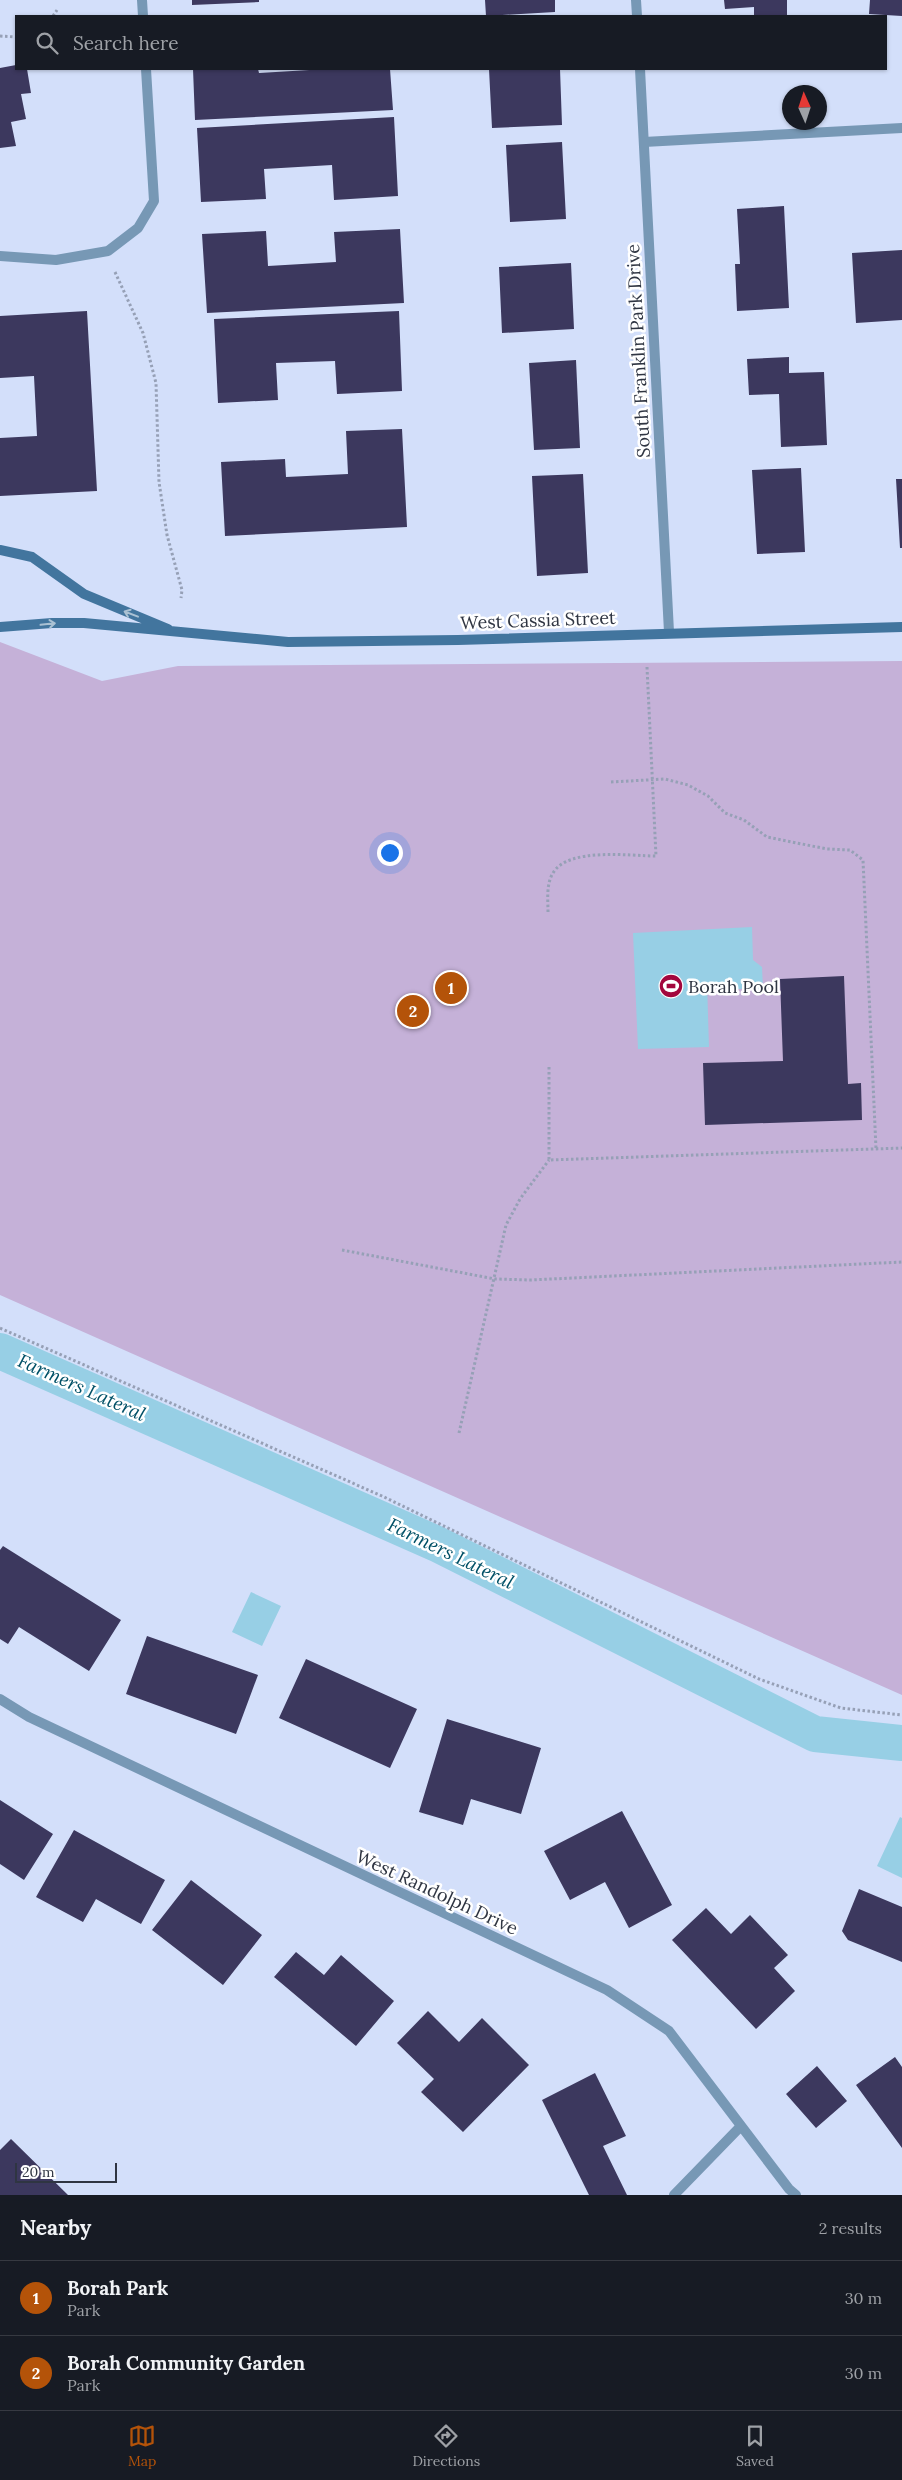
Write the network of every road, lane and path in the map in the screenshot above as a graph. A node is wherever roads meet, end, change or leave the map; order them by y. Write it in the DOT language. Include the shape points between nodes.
graph roads {
  1 [pos="142,0"];
  2 [pos="636,0"];
  3 [pos="57,10"];
  4 [pos="54,15"];
  5 [pos="143,15"];
  6 [pos="637,15"];
  7 [pos="0,36"];
  8 [pos="15,37"];
  9 [pos="146,70"];
  10 [pos="640,70"];
  11 [pos="902,128"];
  12 [pos="644,142"];
  13 [pos="0,256"];
  14 [pos="114,269"];
  15 [pos="0,550"];
  16 [pos="181,598"];
  17 [pos="902,627"];
  18 [pos="0,628"];
  19 [pos="176,632"];
  20 [pos="669,632"];
  21 [pos="647,667"];
  22 [pos="652,780"];
  23 [pos="612,782"];
  24 [pos="548,912"];
  25 [pos="550,1068"];
  26 [pos="902,1148"];
  27 [pos="876,1149"];
  28 [pos="549,1160"];
  29 [pos="342,1250"];
  30 [pos="902,1262"];
  31 [pos="495,1279"];
  32 [pos="0,1328"];
  33 [pos="459,1433"];
  34 [pos="0,1699"];
  35 [pos="902,1716"];
  36 [pos="741,2126"];
  37 [pos="674,2195"];
  38 [pos="796,2195"];
  1 -- 5 [label="street"];
  2 -- 6 [label="street"];
  3 -- 4 [label="path"];
  7 -- 8 [label="path"];
  9 -- 13 [label="street" via="154,201 138,228 108,251 56,260"];
  10 -- 12 [label="street, South Franklin Park Drive"];
  11 -- 12 [label="street"];
  12 -- 20 [label="street, South Franklin Park Drive"];
  14 -- 16 [label="path" via="143,333 156,383 159,482"];
  19 -- 15 [label="street, one-way" via="84,594 32,557"];
  17 -- 20 [label="street, West Cassia Street"];
  18 -- 19 [label="street, West Cassia Street, one-way" via="84,623"];
  19 -- 20 [label="street, West Cassia Street" via="288,642"];
  21 -- 22 [label="path"];
  22 -- 23 [label="path"];
  22 -- 24 [label="path" via="656,856 591,855 565,861 552,873"];
  22 -- 27 [label="path" via="665,779 695,789 708,796 725,813 744,820 767,838 850,850 863,860"];
  25 -- 28 [label="path"];
  26 -- 27 [label="path"];
  27 -- 28 [label="path"];
  28 -- 31 [label="path" via="520,1199 506,1225"];
  29 -- 31 [label="path"];
  30 -- 31 [label="path" via="531,1280"];
  31 -- 33 [label="path"];
  32 -- 35 [label="path" via="382,1496 760,1679 841,1708"];
  34 -- 36 [label="street, West Randolph Drive" via="29,1717 607,1990 670,2031"];
  36 -- 37 [label="street"];
  36 -- 38 [label="street, West Randolph Drive"];
}
